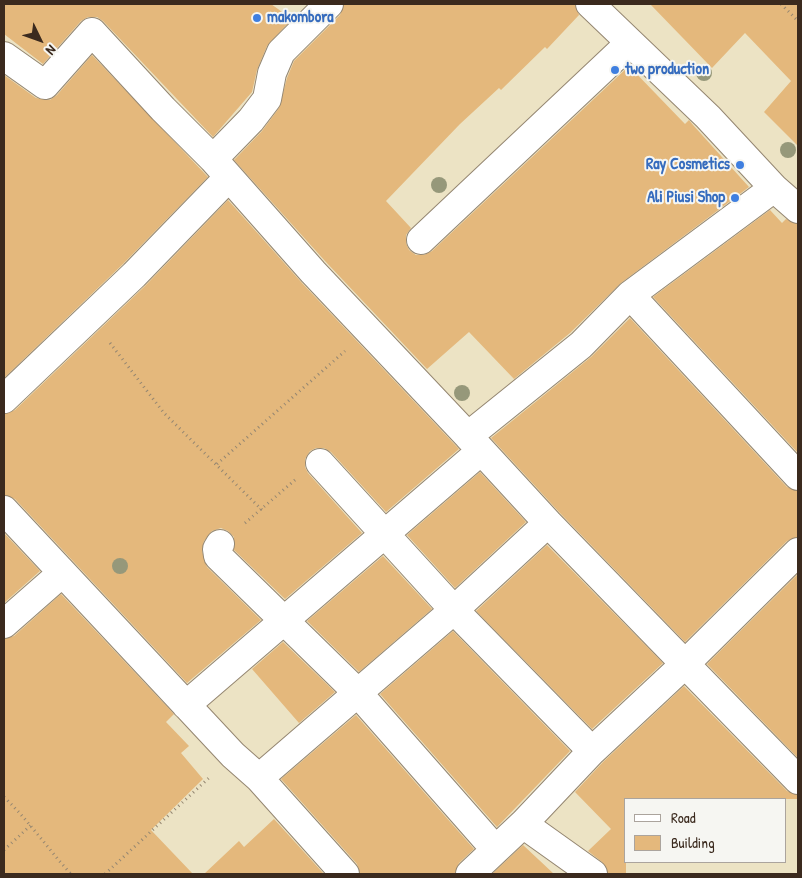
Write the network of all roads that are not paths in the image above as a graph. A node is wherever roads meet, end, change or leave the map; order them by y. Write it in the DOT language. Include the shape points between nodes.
graph roads {
  1 [pos="329,4"];
  2 [pos="590,4"];
  3 [pos="630,43"];
  4 [pos="4,56"];
  5 [pos="221,168"];
  6 [pos="774,188"];
  7 [pos="798,209"];
  8 [pos="421,240"];
  9 [pos="630,295"];
  10 [pos="4,398"];
  11 [pos="474,443"];
  12 [pos="320,463"];
  13 [pos="798,476"];
  14 [pos="4,510"];
  15 [pos="548,523"];
  16 [pos="385,534"];
  17 [pos="220,544"];
  18 [pos="798,552"];
  19 [pos="62,572"];
  20 [pos="454,610"];
  21 [pos="284,620"];
  22 [pos="4,624"];
  23 [pos="685,664"];
  24 [pos="357,692"];
  25 [pos="186,705"];
  26 [pos="592,750"];
  27 [pos="258,778"];
  28 [pos="798,780"];
  29 [pos="523,824"];
  30 [pos="496,848"];
  31 [pos="346,874"];
  32 [pos="470,874"];
  33 [pos="593,874"];
  1 -- 5 [label="street" via="282,52 272,73 267,99"];
  2 -- 3 [label="street"];
  3 -- 6 [label="street" via="708,117"];
  3 -- 8 [label="street"];
  4 -- 5 [label="street" via="45,85 92,32"];
  5 -- 10 [label="street" via="134,275"];
  5 -- 11 [label="street" via="247,200"];
  6 -- 7 [label="street"];
  6 -- 9 [label="street"];
  9 -- 11 [label="street" via="581,345"];
  9 -- 13 [label="street"];
  11 -- 15 [label="street"];
  11 -- 16 [label="street"];
  12 -- 16 [label="street"];
  14 -- 19 [label="street"];
  15 -- 20 [label="street"];
  15 -- 23 [label="street"];
  16 -- 20 [label="street"];
  16 -- 21 [label="street"];
  17 -- 21 [label="street" via="218,556"];
  18 -- 23 [label="street"];
  19 -- 22 [label="street"];
  19 -- 25 [label="street"];
  20 -- 24 [label="street"];
  20 -- 26 [label="street"];
  21 -- 24 [label="street"];
  21 -- 25 [label="street"];
  23 -- 26 [label="street"];
  23 -- 28 [label="street"];
  24 -- 27 [label="street"];
  24 -- 30 [label="street"];
  25 -- 27 [label="street"];
  26 -- 29 [label="street"];
  27 -- 31 [label="street"];
  29 -- 30 [label="street"];
  29 -- 33 [label="street"];
  30 -- 32 [label="street"];
}
